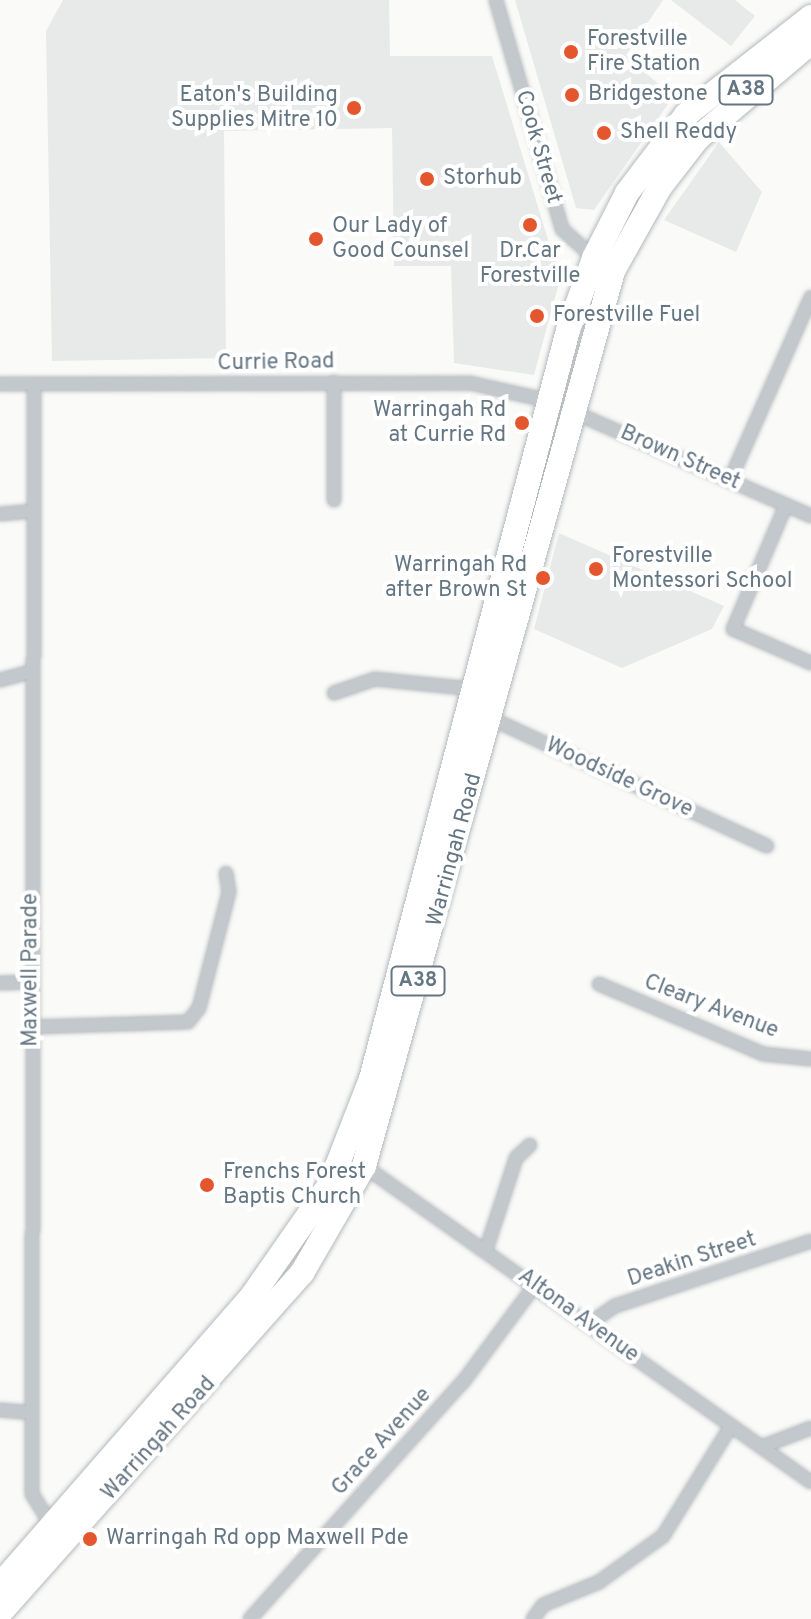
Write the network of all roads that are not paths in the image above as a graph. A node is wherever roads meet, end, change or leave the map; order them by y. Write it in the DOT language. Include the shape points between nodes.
graph roads {
  1 [pos="496,0"];
  2 [pos="811,17"];
  3 [pos="811,42"];
  4 [pos="604,265"];
  5 [pos="811,297"];
  6 [pos="334,382"];
  7 [pos="0,384"];
  8 [pos="34,385"];
  9 [pos="560,406"];
  10 [pos="730,480"];
  11 [pos="334,500"];
  12 [pos="786,505"];
  13 [pos="33,511"];
  14 [pos="0,514"];
  15 [pos="811,516"];
  16 [pos="811,663"];
  17 [pos="33,671"];
  18 [pos="0,680"];
  19 [pos="334,693"];
  20 [pos="483,704"];
  21 [pos="767,846"];
  22 [pos="226,873"];
  23 [pos="31,982"];
  24 [pos="0,983"];
  25 [pos="599,984"];
  26 [pos="32,1027"];
  27 [pos="811,1059"];
  28 [pos="530,1145"];
  29 [pos="345,1149"];
  30 [pos="364,1166"];
  31 [pos="811,1241"];
  32 [pos="486,1250"];
  33 [pos="535,1285"];
  34 [pos="589,1324"];
  35 [pos="0,1410"];
  36 [pos="32,1413"];
  37 [pos="731,1426"];
  38 [pos="811,1428"];
  39 [pos="761,1447"];
  40 [pos="811,1482"];
  41 [pos="60,1531"];
  42 [pos="0,1585"];
  43 [pos="0,1613"];
  44 [pos="250,1619"];
  45 [pos="533,1619"];
  1 -- 4 [label="street, Cook Street" via="562,229"];
  2 -- 4 [label="highway, Warringah Road / A38" via="686,115 627,193"];
  3 -- 4 [label="highway, Warringah Road / A38" via="698,138"];
  4 -- 9 [label="highway, Warringah Road / A38"];
  5 -- 10 [label="street"];
  6 -- 8 [label="street, Currie Road"];
  6 -- 9 [label="street, Currie Road" via="470,383"];
  6 -- 11 [label="street"];
  7 -- 8 [label="street, Currie Road"];
  8 -- 13 [label="street, Maxwell Parade"];
  9 -- 10 [label="street, Brown Street"];
  9 -- 20 [label="highway, Warringah Road / A38"];
  10 -- 12 [label="street, Brown Street"];
  12 -- 15 [label="street, Brown Street"];
  12 -- 16 [label="street" via="733,629"];
  13 -- 14 [label="street"];
  13 -- 17 [label="street, Maxwell Parade"];
  17 -- 18 [label="street"];
  17 -- 23 [label="street, Maxwell Parade"];
  19 -- 20 [label="street, Woodside Grove" via="375,679"];
  20 -- 21 [label="street, Woodside Grove"];
  20 -- 29 [label="highway, Warringah Road / A38"];
  20 -- 30 [label="highway, Warringah Road / A38"];
  22 -- 26 [label="street" via="229,892 199,1008 188,1022"];
  23 -- 24 [label="street"];
  23 -- 26 [label="street, Maxwell Parade"];
  25 -- 27 [label="street, Cleary Avenue" via="763,1054"];
  26 -- 36 [label="street, Maxwell Parade"];
  28 -- 32 [label="street" via="516,1158"];
  29 -- 30 [label="highway, Altona Avenue"];
  29 -- 41 [label="highway, Warringah Road / A38" via="312,1215 260,1286"];
  30 -- 32 [label="street, Altona Avenue"];
  30 -- 41 [label="highway, Warringah Road / A38" via="302,1273"];
  31 -- 34 [label="street, Deakin Street" via="615,1306"];
  32 -- 33 [label="street, Altona Avenue"];
  33 -- 34 [label="street, Altona Avenue"];
  33 -- 44 [label="street, Grace Avenue" via="463,1382"];
  34 -- 37 [label="street, Altona Avenue"];
  35 -- 36 [label="street"];
  36 -- 41 [label="street, Maxwell Parade" via="32,1500"];
  37 -- 39 [label="street, Altona Avenue"];
  37 -- 45 [label="street" via="663,1536 599,1582 543,1605"];
  38 -- 39 [label="street"];
  39 -- 40 [label="street, Altona Avenue"];
  41 -- 42 [label="highway, Warringah Road / A38"];
  41 -- 43 [label="highway, Warringah Road / A38"];
}
